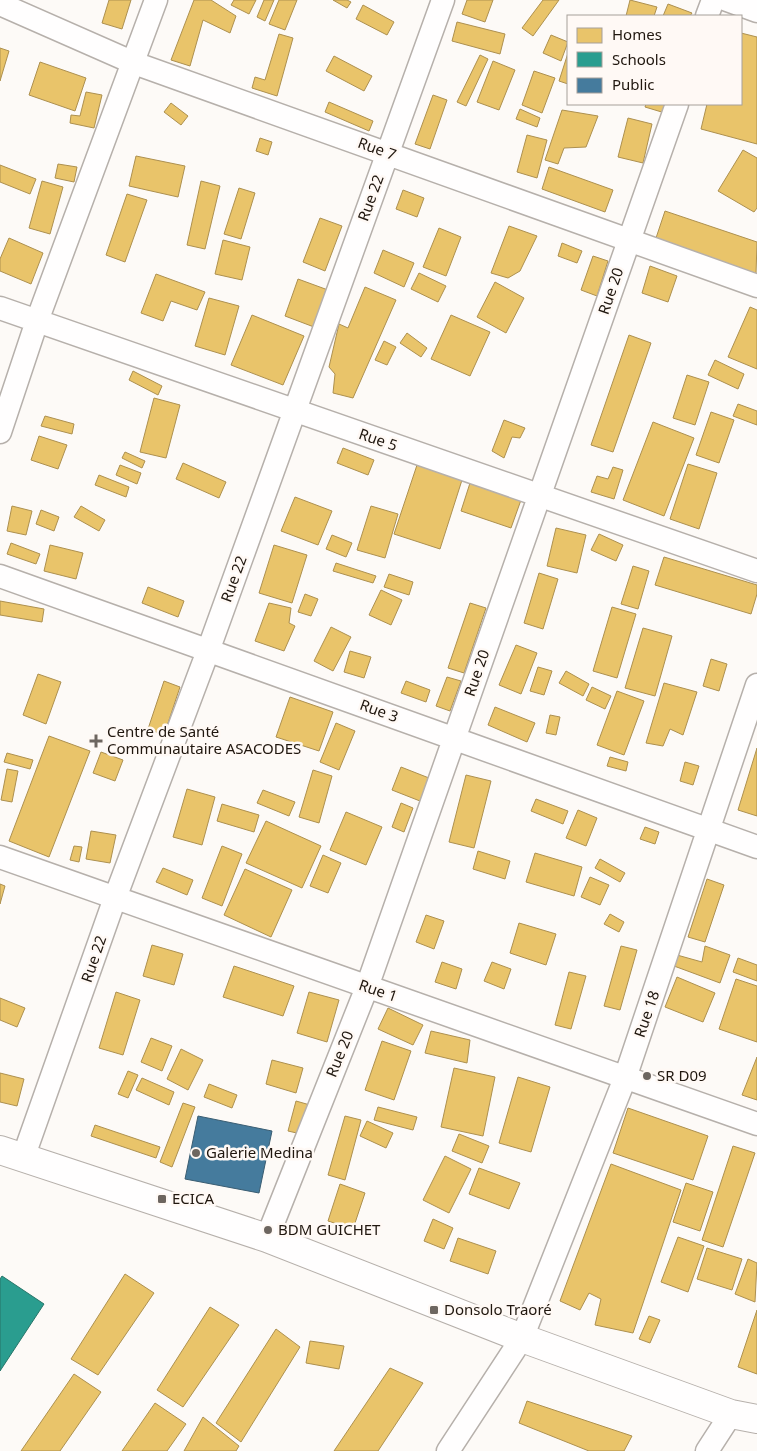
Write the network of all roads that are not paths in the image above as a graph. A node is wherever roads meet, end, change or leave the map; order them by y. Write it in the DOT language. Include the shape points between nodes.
graph roads {
  1 [pos="156,0"];
  2 [pos="443,0"];
  3 [pos="713,0"];
  4 [pos="727,0"];
  5 [pos="0,4"];
  6 [pos="757,10"];
  7 [pos="707,15"];
  8 [pos="134,63"];
  9 [pos="676,105"];
  10 [pos="387,153"];
  11 [pos="629,239"];
  12 [pos="757,286"];
  13 [pos="0,308"];
  14 [pos="37,321"];
  15 [pos="294,410"];
  16 [pos="0,432"];
  17 [pos="539,496"];
  18 [pos="757,571"];
  19 [pos="0,576"];
  20 [pos="208,651"];
  21 [pos="757,685"];
  22 [pos="454,738"];
  23 [pos="709,829"];
  24 [pos="757,847"];
  25 [pos="0,857"];
  26 [pos="115,898"];
  27 [pos="367,987"];
  28 [pos="625,1078"];
  29 [pos="757,1124"];
  30 [pos="12,1154"];
  31 [pos="267,1238"];
  32 [pos="522,1338"];
  33 [pos="744,1416"];
  34 [pos="448,1451"];
  35 [pos="707,1451"];
  1 -- 8 [label="street"];
  2 -- 10 [label="street, Rue 22"];
  3 -- 7 [label="street"];
  4 -- 6 [label="street"];
  5 -- 8 [label="street, Rue 7"];
  8 -- 10 [label="street, Rue 7"];
  8 -- 14 [label="street"];
  9 -- 11 [label="street, Rue 20"];
  10 -- 11 [label="street, Rue 7"];
  10 -- 15 [label="street, Rue 22"];
  11 -- 12 [label="street, Rue 7"];
  11 -- 17 [label="street, Rue 20"];
  13 -- 14 [label="street, Rue 5"];
  14 -- 15 [label="street, Rue 5"];
  14 -- 16 [label="street"];
  15 -- 17 [label="street, Rue 5"];
  15 -- 20 [label="street, Rue 22"];
  17 -- 18 [label="street, Rue 5"];
  17 -- 22 [label="street, Rue 20"];
  19 -- 20 [label="street, Rue 3"];
  20 -- 22 [label="street, Rue 3"];
  20 -- 26 [label="street, Rue 22"];
  21 -- 23 [label="street, Rue 18"];
  22 -- 23 [label="street, Rue 3"];
  22 -- 27 [label="street, Rue 20"];
  23 -- 24 [label="street, Rue 3"];
  23 -- 28 [label="street, Rue 18"];
  25 -- 26 [label="street, Rue 1"];
  26 -- 27 [label="street, Rue 1"];
  26 -- 30 [label="street, Rue 22"];
  27 -- 28 [label="street, Rue 1"];
  27 -- 31 [label="street, Rue 20"];
  28 -- 29 [label="street, Rue 1"];
  28 -- 32 [label="street, Rue 18"];
  30 -- 31 [label="main road"];
  31 -- 32 [label="main road"];
  32 -- 33 [label="main road"];
  32 -- 34 [label="street, Rue 18"];
  33 -- 35 [label="street"];
}
